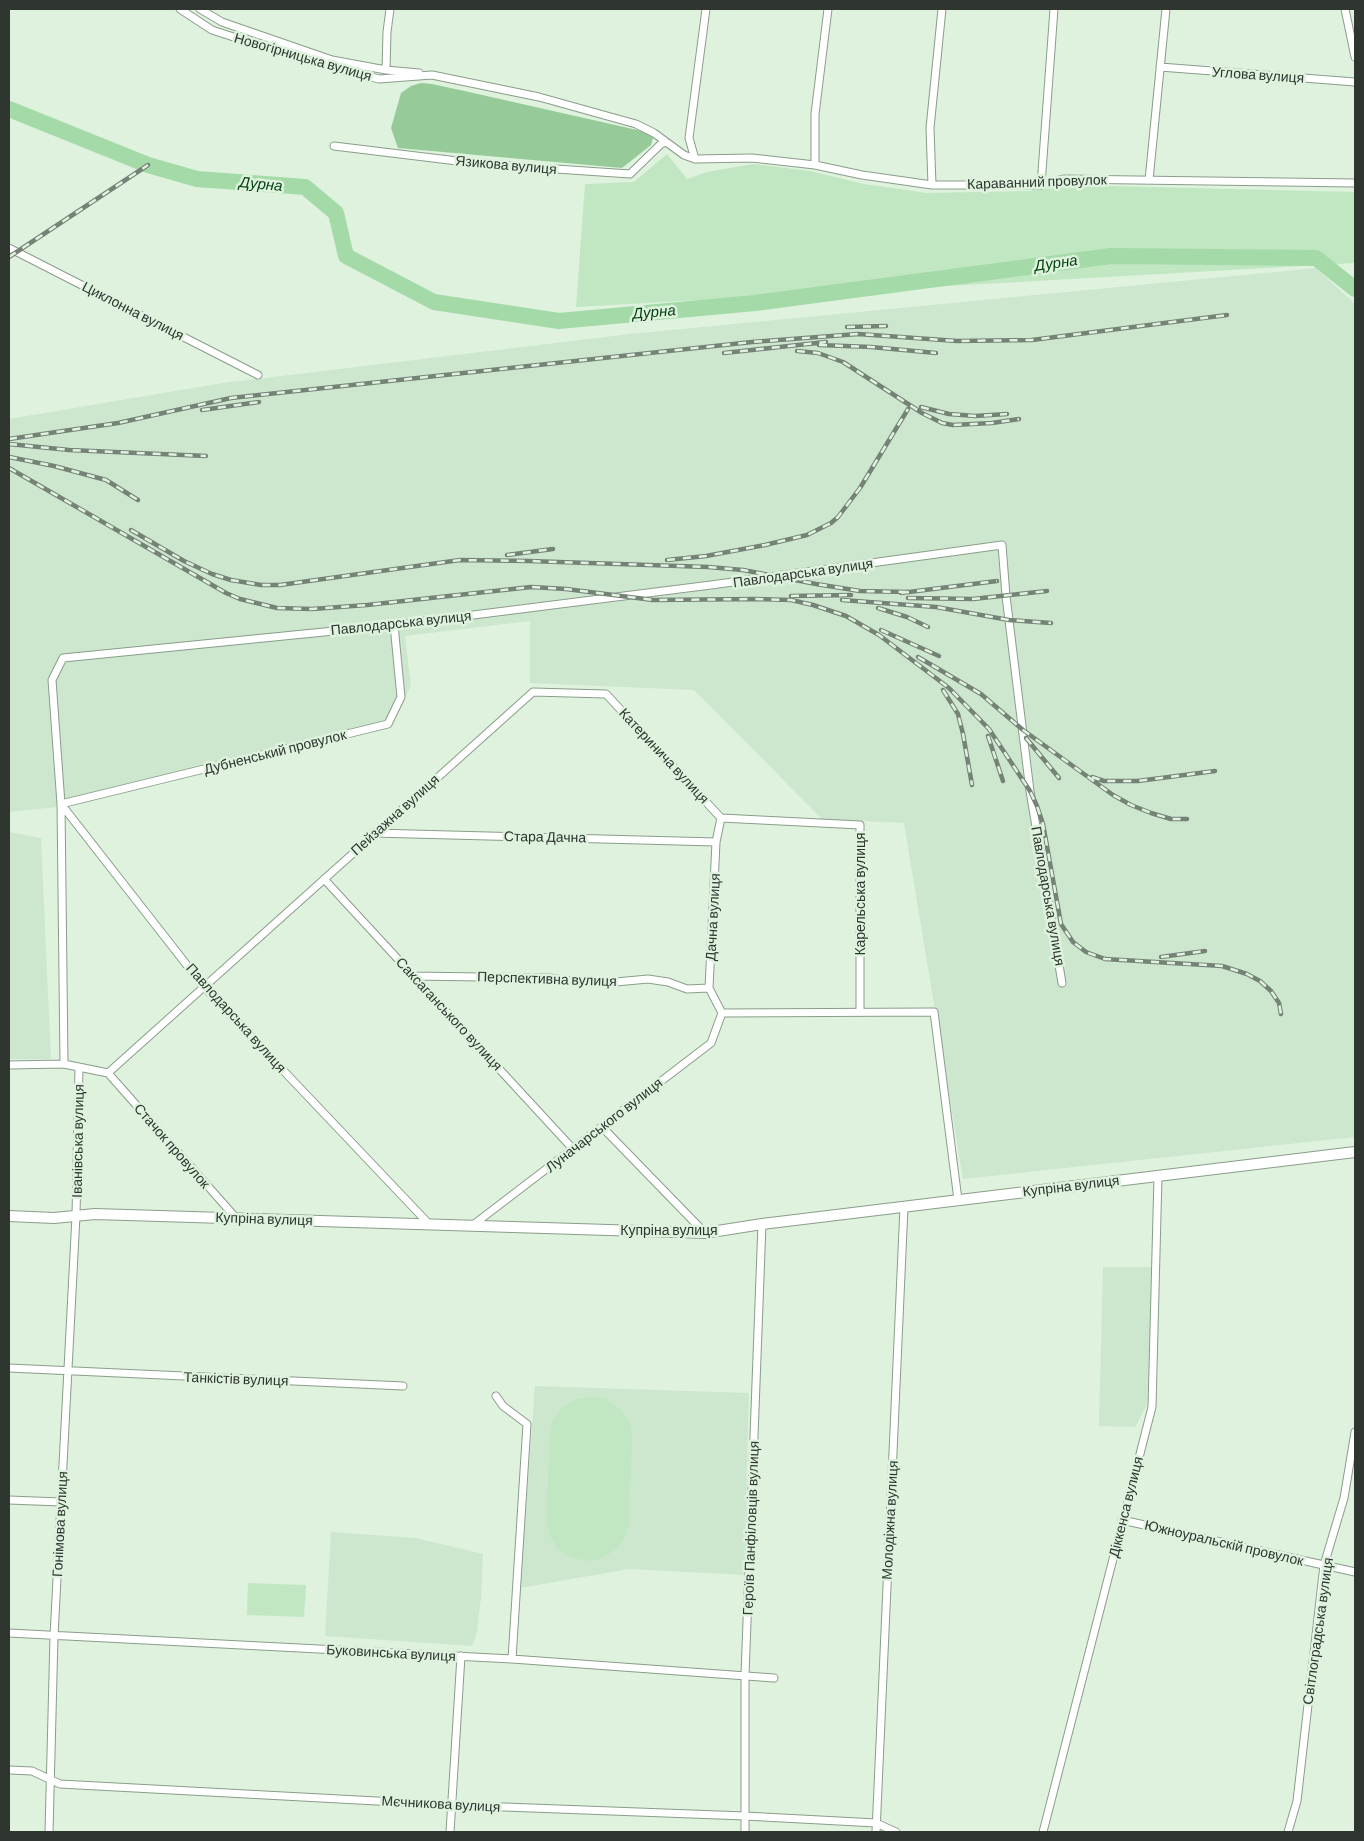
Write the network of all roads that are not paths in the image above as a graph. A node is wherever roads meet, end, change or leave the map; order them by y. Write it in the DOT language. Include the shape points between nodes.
graph roads {
  1 [pos="180,9"];
  2 [pos="200,9"];
  3 [pos="390,9"];
  4 [pos="706,9"];
  5 [pos="828,9"];
  6 [pos="942,9"];
  7 [pos="1054,9"];
  8 [pos="1166,9"];
  9 [pos="1345,9"];
  10 [pos="1355,57"];
  11 [pos="1160,67"];
  12 [pos="386,70"];
  13 [pos="432,75"];
  14 [pos="1355,82"];
  15 [pos="666,142"];
  16 [pos="334,146"];
  17 [pos="695,160"];
  18 [pos="815,165"];
  19 [pos="1149,180"];
  20 [pos="1355,182"];
  21 [pos="932,185"];
  22 [pos="1041,185"];
  23 [pos="9,248"];
  24 [pos="258,374"];
  25 [pos="394,625"];
  26 [pos="606,694"];
  27 [pos="61,804"];
  28 [pos="721,818"];
  29 [pos="374,833"];
  30 [pos="716,842"];
  31 [pos="324,880"];
  32 [pos="413,976"];
  33 [pos="1062,983"];
  34 [pos="204,987"];
  35 [pos="709,988"];
  36 [pos="860,1012"];
  37 [pos="722,1014"];
  38 [pos="64,1064"];
  39 [pos="9,1065"];
  40 [pos="80,1067"];
  41 [pos="108,1073"];
  42 [pos="602,1127"];
  43 [pos="573,1149"];
  44 [pos="1355,1152"];
  45 [pos="1158,1176"];
  46 [pos="958,1200"];
  47 [pos="904,1207"];
  48 [pos="9,1216"];
  49 [pos="76,1216"];
  50 [pos="236,1218"];
  51 [pos="429,1224"];
  52 [pos="762,1224"];
  53 [pos="472,1226"];
  54 [pos="705,1233"];
  55 [pos="9,1368"];
  56 [pos="68,1372"];
  57 [pos="403,1386"];
  58 [pos="496,1396"];
  59 [pos="1355,1432"];
  60 [pos="9,1500"];
  61 [pos="61,1502"];
  62 [pos="1122,1520"];
  63 [pos="1324,1565"];
  64 [pos="1355,1572"];
  65 [pos="9,1633"];
  66 [pos="54,1636"];
  67 [pos="461,1656"];
  68 [pos="512,1659"];
  69 [pos="746,1676"];
  70 [pos="774,1678"];
  71 [pos="9,1770"];
  72 [pos="50,1780"];
  73 [pos="451,1805"];
  74 [pos="746,1816"];
  75 [pos="876,1824"];
  76 [pos="49,1832"];
  77 [pos="450,1832"];
  78 [pos="745,1832"];
  79 [pos="876,1832"];
  80 [pos="896,1832"];
  81 [pos="1043,1832"];
  82 [pos="1288,1832"];
  1 -- 13 [label="street, Новогірницька вулиця" via="212,30 332,67 379,79"];
  2 -- 12 [label="street, Новогірницька вулиця" via="222,22 332,60"];
  3 -- 12 [label="street"];
  4 -- 17 [label="street" via="689,138"];
  5 -- 18 [label="street" via="815,114"];
  6 -- 21 [label="street" via="930,128"];
  7 -- 22 [label="street"];
  8 -- 11 [label="street"];
  9 -- 10 [label="street"];
  11 -- 14 [label="street, Углова вулиця"];
  11 -- 19 [label="street"];
  12 -- 13 [label="street, Новогірницька вулиця"];
  13 -- 15 [label="street, Новогірницька вулиця" via="539,97 636,124"];
  15 -- 16 [label="street, Язикова вулиця" via="630,174 482,164"];
  15 -- 17 [label="street"];
  17 -- 18 [label="street, Караванний провулок" via="752,158"];
  18 -- 21 [label="street, Караванний провулок"];
  19 -- 20 [label="street, Караванний провулок"];
  19 -- 22 [label="street, Караванний провулок" via="1063,179"];
  21 -- 22 [label="street, Караванний провулок"];
  23 -- 24 [label="street, Циклонна вулиця"];
  25 -- 27 [label="street, Дубненський провулок" via="401,697 388,724"];
  25 -- 27 [label="street, Павлодарська вулиця" via="63,658 52,680"];
  25 -- 33 [label="street, Павлодарська вулиця" via="1002,545 1030,791"];
  26 -- 28 [label="street, Катеринича вулиця"];
  26 -- 29 [label="street, Пейзажна вулиця" via="534,692"];
  27 -- 34 [label="street, Павлодарська вулиця"];
  27 -- 38 [label="street"];
  28 -- 30 [label="street, Дачна вулиця"];
  28 -- 36 [label="street, Карельська вулиця" via="860,825"];
  29 -- 30 [label="street, Стара Дачна"];
  29 -- 31 [label="street, Пейзажна вулиця"];
  30 -- 35 [label="street, Дачна вулиця"];
  31 -- 32 [label="street, Саксаганського вулиця"];
  31 -- 34 [label="street, Пейзажна вулиця"];
  32 -- 35 [label="street, Перспективна вулиця" via="550,978 580,982 648,979 686,989"];
  32 -- 43 [label="street, Саксаганського вулиця"];
  34 -- 41 [label="street"];
  34 -- 51 [label="street, Павлодарська вулиця"];
  35 -- 37 [label="street, Дачна вулиця"];
  36 -- 37 [label="street"];
  36 -- 46 [label="street" via="934,1012"];
  37 -- 42 [label="street, Луначарського вулиця" via="711,1043"];
  38 -- 39 [label="street, Іванівська вулиця"];
  38 -- 40 [label="street, Іванівська вулиця"];
  40 -- 41 [label="street, Іванівська вулиця"];
  40 -- 49 [label="street, Іванівська вулиця"];
  41 -- 50 [label="street, Стачок провулок"];
  42 -- 43 [label="street, Луначарського вулиця"];
  42 -- 54 [label="street"];
  43 -- 53 [label="street, Луначарського вулиця"];
  44 -- 45 [label="main road, Купріна вулиця"];
  45 -- 46 [label="main road, Купріна вулиця"];
  45 -- 62 [label="street, Діккенса вулиця" via="1152,1407"];
  46 -- 47 [label="main road, Купріна вулиця"];
  47 -- 52 [label="main road, Купріна вулиця"];
  47 -- 75 [label="street, Молодіжна вулиця"];
  48 -- 49 [label="main road, Купріна вулиця"];
  49 -- 50 [label="main road, Купріна вулиця"];
  49 -- 56 [label="street, Гонімова вулиця"];
  50 -- 51 [label="main road, Купріна вулиця"];
  51 -- 53 [label="main road, Купріна вулиця"];
  52 -- 54 [label="main road, Купріна вулиця"];
  52 -- 69 [label="street, Героїв Панфіловців вулиця"];
  53 -- 54 [label="main road, Купріна вулиця"];
  55 -- 56 [label="street, Танкістів вулиця"];
  56 -- 57 [label="street, Танкістів вулиця"];
  56 -- 61 [label="street, Гонімова вулиця"];
  58 -- 68 [label="street" via="503,1406 527,1424"];
  59 -- 63 [label="street, Світлоградська вулиця" via="1344,1498"];
  60 -- 61 [label="street"];
  61 -- 66 [label="street, Гонімова вулиця"];
  62 -- 63 [label="street, Южноуральскій провулок"];
  62 -- 81 [label="street, Діккенса вулиця"];
  63 -- 64 [label="street, Южноуральскій провулок"];
  63 -- 82 [label="street, Світлоградська вулиця" via="1297,1801"];
  65 -- 66 [label="street, Буковинська вулиця"];
  66 -- 67 [label="street, Буковинська вулиця"];
  66 -- 72 [label="street, Гонімова вулиця"];
  67 -- 68 [label="street, Буковинська вулиця"];
  67 -- 73 [label="street"];
  68 -- 69 [label="street, Буковинська вулиця"];
  69 -- 70 [label="street, Буковинська вулиця"];
  69 -- 74 [label="street, Героїв Панфіловців вулиця"];
  71 -- 72 [label="street, Мєчникова вулиця" via="32,1771"];
  72 -- 73 [label="street, Мєчникова вулиця" via="60,1784"];
  72 -- 76 [label="street, Гонімова вулиця"];
  73 -- 74 [label="street, Мєчникова вулиця"];
  73 -- 77 [label="street"];
  74 -- 75 [label="street, Мєчникова вулиця"];
  74 -- 78 [label="street, Героїв Панфіловців вулиця"];
  75 -- 79 [label="street, Молодіжна вулиця"];
  75 -- 80 [label="street, Мєчникова вулиця"];
}
